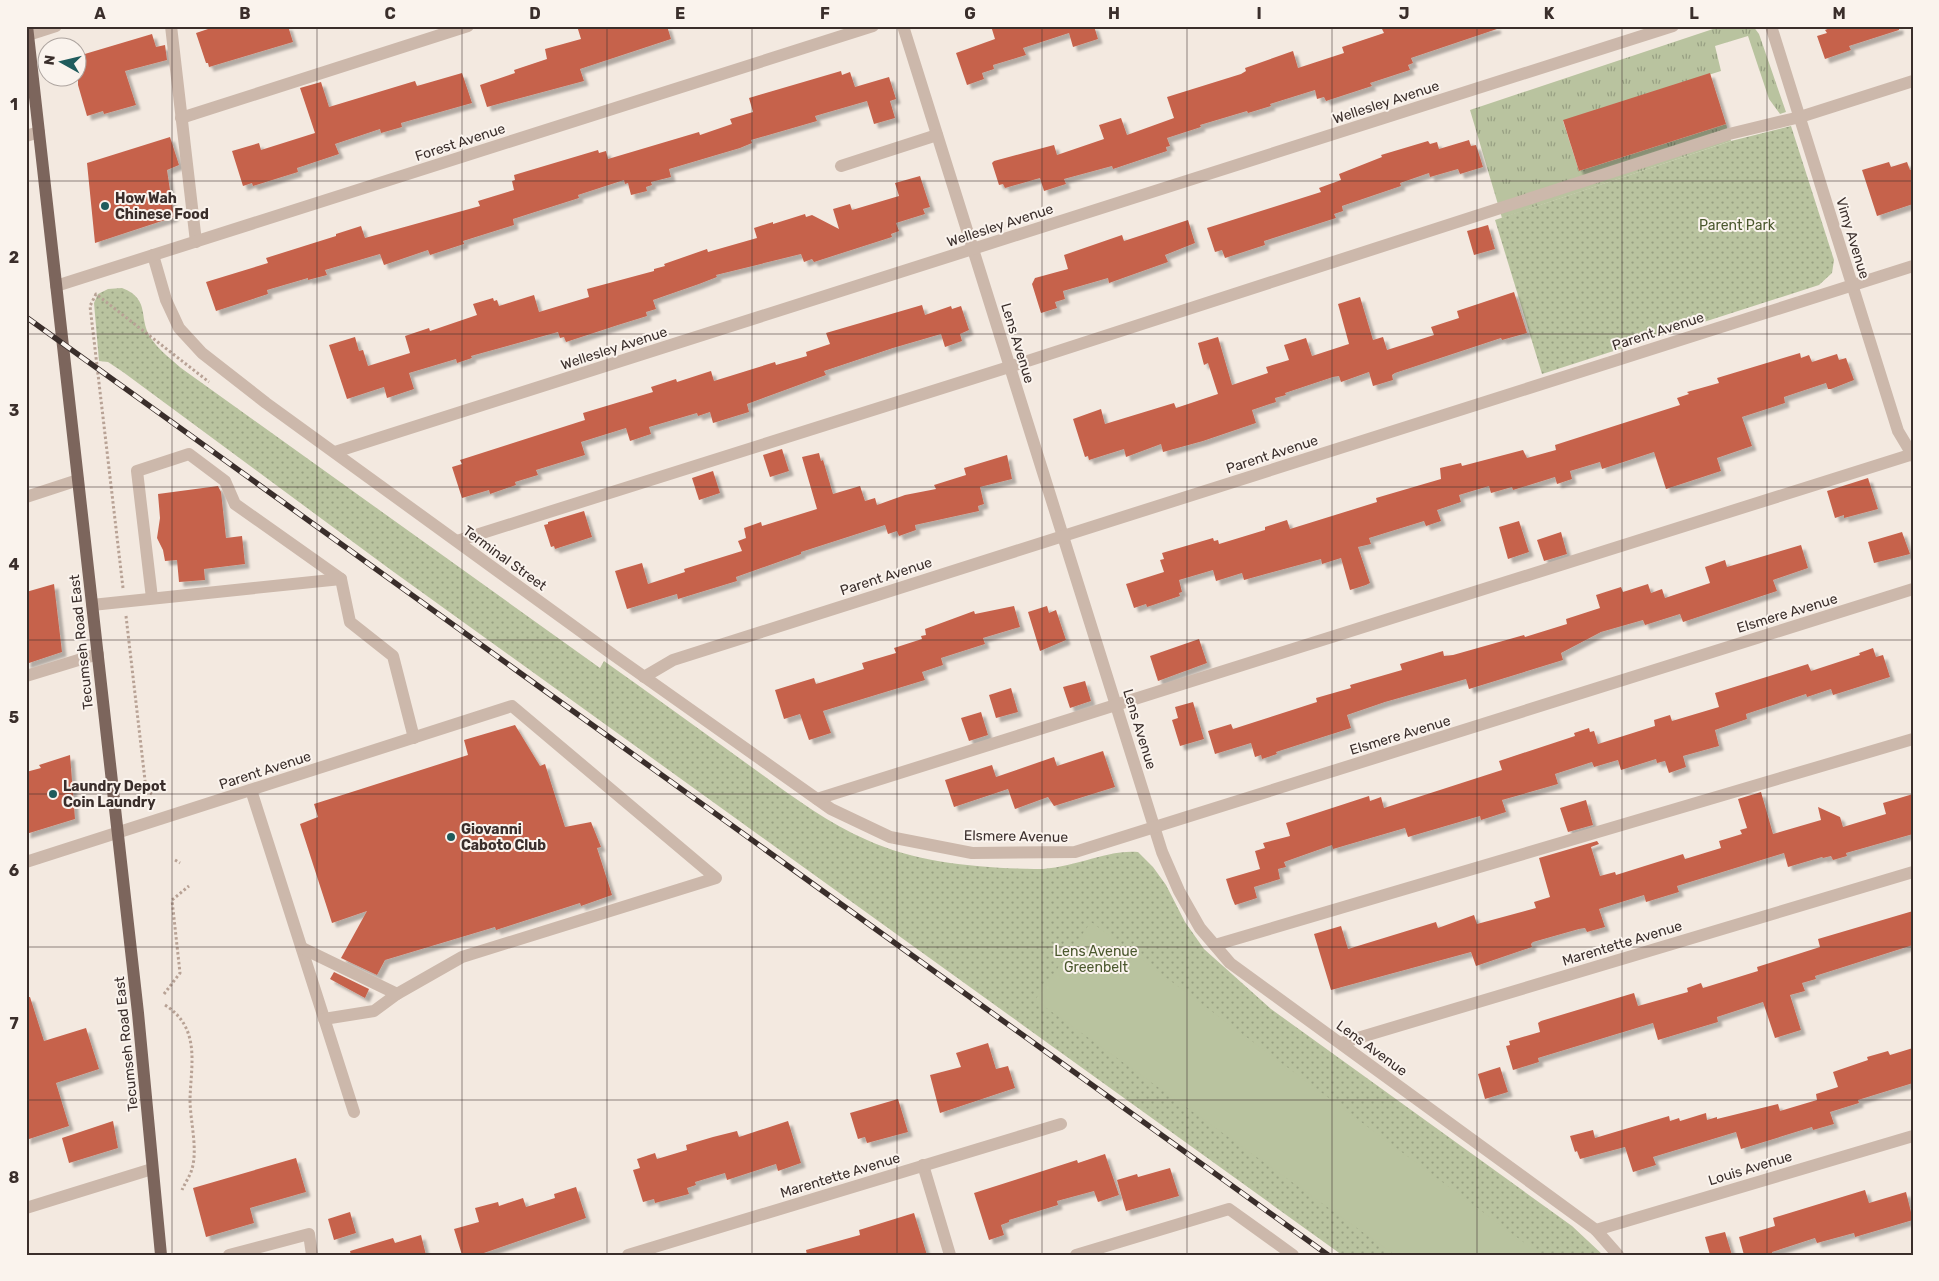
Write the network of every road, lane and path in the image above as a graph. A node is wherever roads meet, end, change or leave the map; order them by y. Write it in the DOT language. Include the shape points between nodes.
graph roads {
  1 [pos="56,26"];
  2 [pos="170,26"];
  3 [pos="468,26"];
  4 [pos="873,26"];
  5 [pos="903,26"];
  6 [pos="1673,26"];
  7 [pos="1771,26"];
  8 [pos="27,31"];
  9 [pos="1913,82"];
  10 [pos="181,118"];
  11 [pos="1800,118"];
  12 [pos="32,134"];
  13 [pos="937,135"];
  14 [pos="841,166"];
  15 [pos="196,242"];
  16 [pos="973,249"];
  17 [pos="153,255"];
  18 [pos="1913,266"];
  19 [pos="56,286"];
  20 [pos="1852,286"];
  21 [pos="96,294"];
  22 [pos="1009,367"];
  23 [pos="335,452"];
  24 [pos="1912,455"];
  25 [pos="78,480"];
  26 [pos="26,497"];
  27 [pos="1063,536"];
  28 [pos="457,541"];
  29 [pos="341,579"];
  30 [pos="123,589"];
  31 [pos="1913,589"];
  32 [pos="152,598"];
  33 [pos="92,605"];
  34 [pos="126,616"];
  35 [pos="98,654"];
  36 [pos="26,676"];
  37 [pos="644,677"];
  38 [pos="1116,705"];
  39 [pos="414,738"];
  40 [pos="1913,739"];
  41 [pos="251,790"];
  42 [pos="152,794"];
  43 [pos="817,799"];
  44 [pos="1155,828"];
  45 [pos="118,833"];
  46 [pos="890,837"];
  47 [pos="175,860"];
  48 [pos="26,862"];
  49 [pos="180,863"];
  50 [pos="1913,872"];
  51 [pos="189,886"];
  52 [pos="1215,945"];
  53 [pos="302,948"];
  54 [pos="164,994"];
  55 [pos="397,994"];
  56 [pos="165,1005"];
  57 [pos="324,1019"];
  58 [pos="1341,1043"];
  59 [pos="354,1112"];
  60 [pos="1061,1124"];
  61 [pos="1913,1136"];
  62 [pos="923,1166"];
  63 [pos="152,1169"];
  64 [pos="182,1190"];
  65 [pos="26,1208"];
  66 [pos="1596,1230"];
  67 [pos="161,1255"];
  68 [pos="229,1255"];
  69 [pos="312,1255"];
  70 [pos="628,1255"];
  71 [pos="950,1255"];
  72 [pos="1076,1255"];
  73 [pos="1293,1255"];
  74 [pos="1618,1255"];
  1 -- 8 [label="street"];
  2 -- 10 [label="street"];
  3 -- 10 [label="street"];
  4 -- 15 [label="street, Forest Avenue"];
  5 -- 13 [label="street, Lens Avenue"];
  6 -- 16 [label="street, Wellesley Avenue"];
  7 -- 11 [label="street, Vimy Avenue"];
  8 -- 12 [label="main road, Tecumseh Road East"];
  9 -- 11 [label="street"];
  10 -- 15 [label="street"];
  11 -- 20 [label="street, Vimy Avenue"];
  11 -- 22 [label="street" via="1729,134"];
  12 -- 19 [label="main road, Tecumseh Road East"];
  13 -- 14 [label="street"];
  13 -- 16 [label="street, Lens Avenue"];
  15 -- 17 [label="street, Forest Avenue"];
  16 -- 22 [label="street, Lens Avenue"];
  16 -- 23 [label="street, Wellesley Avenue"];
  17 -- 19 [label="street, Forest Avenue"];
  17 -- 23 [label="street, Terminal Street" via="166,300 179,328 202,353"];
  18 -- 20 [label="street, Parent Avenue"];
  19 -- 25 [label="main road, Tecumseh Road East"];
  20 -- 24 [label="street, Vimy Avenue" via="1898,431"];
  20 -- 27 [label="street, Parent Avenue"];
  21 -- 30 [label="path" via="90,306"];
  22 -- 27 [label="street, Lens Avenue"];
  22 -- 28 [label="street"];
  23 -- 28 [label="street, Terminal Street"];
  24 -- 38 [label="street"];
  25 -- 26 [label="street"];
  25 -- 33 [label="main road, Tecumseh Road East"];
  27 -- 37 [label="street, Parent Avenue" via="673,660"];
  27 -- 38 [label="street, Lens Avenue"];
  28 -- 37 [label="street, Terminal Street"];
  29 -- 32 [label="street"];
  29 -- 32 [label="street" via="235,504 225,481 189,454 137,471"];
  29 -- 39 [label="street" via="350,622 393,656"];
  31 -- 44 [label="street, Elsmere Avenue"];
  32 -- 33 [label="street"];
  33 -- 35 [label="main road, Tecumseh Road East"];
  34 -- 42 [label="path" via="146,789"];
  35 -- 36 [label="street"];
  35 -- 45 [label="main road, Tecumseh Road East"];
  37 -- 43 [label="street, Terminal Street"];
  38 -- 43 [label="street"];
  38 -- 44 [label="street, Lens Avenue"];
  39 -- 41 [label="street, Parent Avenue"];
  39 -- 55 [label="street, Parent Avenue" via="512,706 716,878 462,957"];
  40 -- 52 [label="street"];
  41 -- 45 [label="street, Parent Avenue"];
  41 -- 53 [label="street"];
  43 -- 46 [label="street, Terminal Street"];
  44 -- 46 [label="street, Elsmere Avenue" via="1075,852 972,853"];
  44 -- 52 [label="street, Lens Avenue" via="1179,891 1200,928"];
  45 -- 48 [label="street, Parent Avenue"];
  45 -- 63 [label="main road, Tecumseh Road East"];
  47 -- 49 [label="path"];
  50 -- 58 [label="street, Marentette Avenue"];
  51 -- 54 [label="path" via="172,900 180,973"];
  52 -- 58 [label="street, Lens Avenue" via="1230,963"];
  53 -- 55 [label="street"];
  53 -- 57 [label="street"];
  55 -- 57 [label="street" via="374,1011"];
  56 -- 64 [label="path" via="178,1013 191,1041 192,1168"];
  57 -- 59 [label="street"];
  58 -- 66 [label="street, Lens Avenue"];
  60 -- 62 [label="street, Marentette Avenue"];
  61 -- 66 [label="street, Louis Avenue"];
  62 -- 70 [label="street, Marentette Avenue"];
  62 -- 71 [label="street"];
  63 -- 65 [label="street"];
  63 -- 67 [label="main road, Tecumseh Road East"];
  66 -- 74 [label="street, Lens Avenue"];
  68 -- 69 [label="street" via="309,1234"];
  72 -- 73 [label="street" via="1229,1208"];
}
